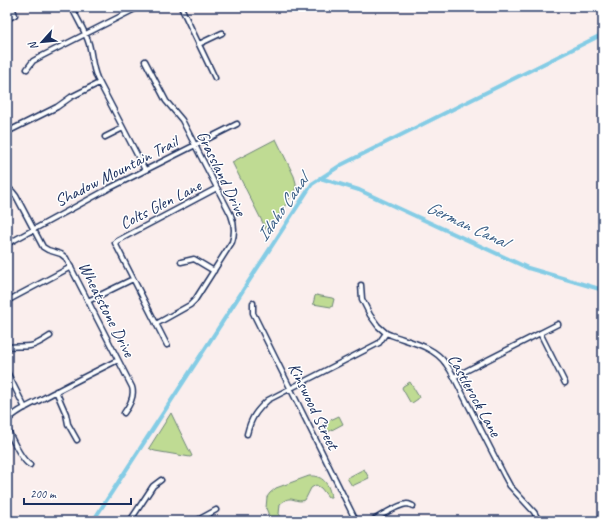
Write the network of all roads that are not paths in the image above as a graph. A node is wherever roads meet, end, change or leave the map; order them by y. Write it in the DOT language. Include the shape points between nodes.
graph roads {
  1 [pos="12,7"];
  2 [pos="139,7"];
  3 [pos="181,7"];
  4 [pos="74,12"];
  5 [pos="7,19"];
  6 [pos="222,33"];
  7 [pos="85,34"];
  8 [pos="199,44"];
  9 [pos="145,61"];
  10 [pos="27,69"];
  11 [pos="215,78"];
  12 [pos="99,82"];
  13 [pos="237,124"];
  14 [pos="123,128"];
  15 [pos="7,132"];
  16 [pos="105,137"];
  17 [pos="195,145"];
  18 [pos="145,170"];
  19 [pos="8,188"];
  20 [pos="217,188"];
  21 [pos="34,230"];
  22 [pos="7,244"];
  23 [pos="181,262"];
  24 [pos="71,267"];
  25 [pos="214,271"];
  26 [pos="133,279"];
  27 [pos="361,285"];
  28 [pos="7,301"];
  29 [pos="88,301"];
  30 [pos="253,303"];
  31 [pos="156,324"];
  32 [pos="558,324"];
  33 [pos="386,333"];
  34 [pos="540,333"];
  35 [pos="50,336"];
  36 [pos="167,345"];
  37 [pos="7,347"];
  38 [pos="118,360"];
  39 [pos="7,372"];
  40 [pos="454,377"];
  41 [pos="565,383"];
  42 [pos="290,388"];
  43 [pos="56,391"];
  44 [pos="25,408"];
  45 [pos="124,413"];
  46 [pos="7,422"];
  47 [pos="7,428"];
  48 [pos="247,434"];
  49 [pos="77,440"];
  50 [pos="30,464"];
  51 [pos="161,480"];
  52 [pos="413,506"];
  53 [pos="216,510"];
  54 [pos="130,521"];
  55 [pos="196,521"];
  56 [pos="356,521"];
  57 [pos="372,521"];
  58 [pos="538,521"];
  1 -- 5 [label="street" via="15,14"];
  2 -- 7 [label="street"];
  3 -- 8 [label="street"];
  4 -- 7 [label="street"];
  6 -- 8 [label="street"];
  7 -- 10 [label="street" via="33,61"];
  7 -- 12 [label="street"];
  8 -- 11 [label="street"];
  9 -- 17 [label="street, Grassland Drive" via="166,101 182,120"];
  12 -- 14 [label="street"];
  12 -- 15 [label="street"];
  13 -- 17 [label="street, Shadow Mountain Trail"];
  14 -- 16 [label="street"];
  14 -- 18 [label="street"];
  17 -- 18 [label="street, Shadow Mountain Trail"];
  17 -- 20 [label="street, Grassland Drive"];
  18 -- 21 [label="street, Shadow Mountain Trail"];
  19 -- 21 [label="street, Wheatstone Drive" via="16,196"];
  20 -- 25 [label="street, Grassland Drive" via="234,222 234,236"];
  20 -- 26 [label="street, Colts Glen Lane" via="117,240 115,243"];
  21 -- 22 [label="street, Shadow Mountain Trail"];
  21 -- 24 [label="street, Wheatstone Drive" via="43,247 61,254"];
  23 -- 25 [label="street" via="194,259"];
  24 -- 28 [label="street"];
  24 -- 29 [label="street, Wheatstone Drive"];
  25 -- 31 [label="street, Grassland Drive" via="190,305"];
  26 -- 29 [label="street"];
  26 -- 31 [label="street"];
  27 -- 33 [label="street, Castlerock Lane" via="362,299 370,315"];
  29 -- 38 [label="street, Wheatstone Drive"];
  30 -- 42 [label="street, Kinswood Street" via="253,313"];
  31 -- 36 [label="street"];
  32 -- 34 [label="street"];
  33 -- 40 [label="street, Castlerock Lane" via="433,351 446,363"];
  33 -- 42 [label="street" via="379,343"];
  34 -- 40 [label="street"];
  34 -- 41 [label="street"];
  35 -- 37 [label="street" via="33,345"];
  38 -- 43 [label="street"];
  38 -- 45 [label="street, Wheatstone Drive" via="133,391 131,402"];
  39 -- 44 [label="street"];
  40 -- 58 [label="street, Castlerock Lane" via="504,476 534,512"];
  42 -- 48 [label="street" via="268,400 261,407 249,424"];
  42 -- 56 [label="street, Kinswood Street"];
  43 -- 44 [label="street"];
  43 -- 49 [label="street"];
  44 -- 46 [label="street"];
  47 -- 50 [label="street" via="25,462"];
  51 -- 54 [label="street" via="153,486"];
  52 -- 57 [label="street" via="405,504"];
  53 -- 55 [label="street"];
}
